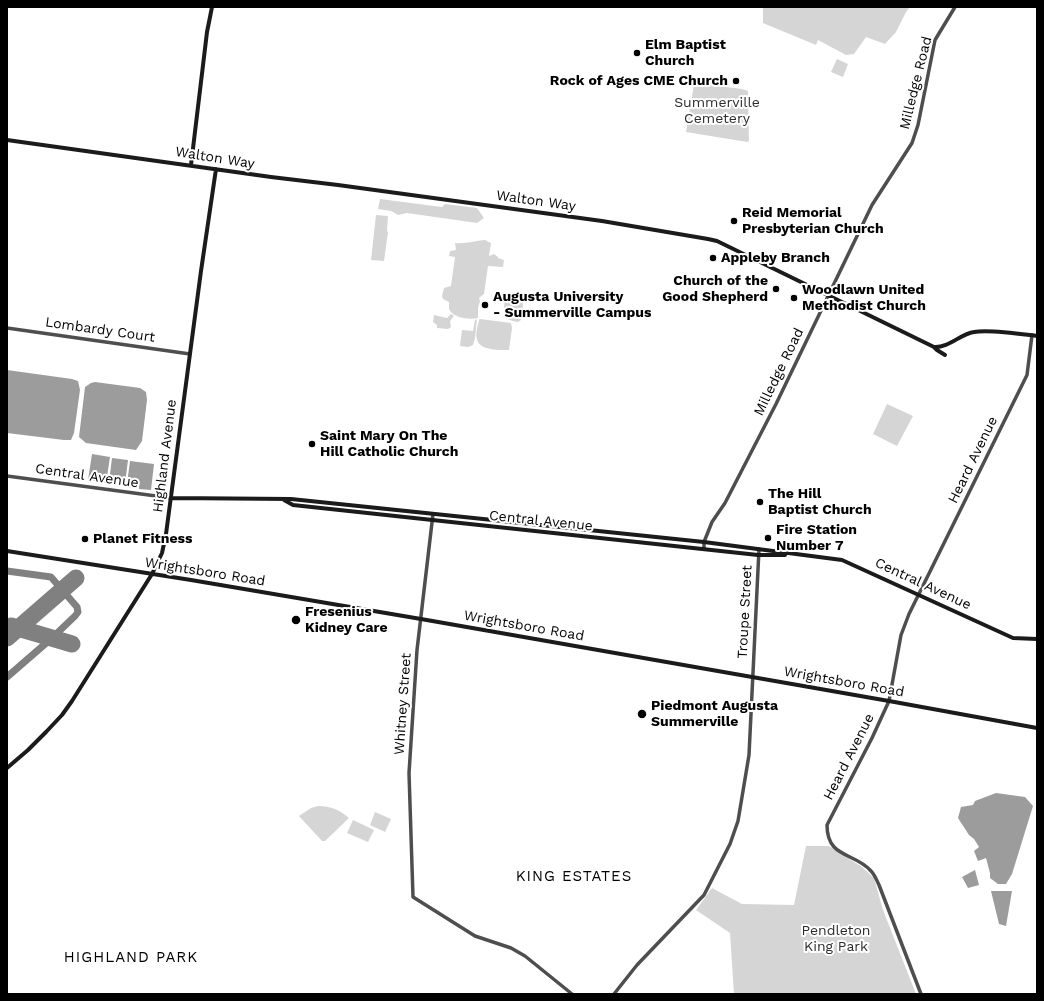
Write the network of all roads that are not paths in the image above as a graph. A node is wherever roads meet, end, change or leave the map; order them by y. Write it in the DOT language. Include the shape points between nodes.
graph roads {
  1 [pos="212,7"];
  2 [pos="955,7"];
  3 [pos="7,140"];
  4 [pos="191,165"];
  5 [pos="216,169"];
  6 [pos="828,296"];
  7 [pos="7,328"];
  8 [pos="1034,336"];
  9 [pos="934,347"];
  10 [pos="190,354"];
  11 [pos="945,355"];
  12 [pos="7,476"];
  13 [pos="170,498"];
  14 [pos="283,499"];
  15 [pos="433,514"];
  16 [pos="433,521"];
  17 [pos="704,542"];
  18 [pos="704,549"];
  19 [pos="759,549"];
  20 [pos="7,551"];
  21 [pos="758,555"];
  22 [pos="798,555"];
  23 [pos="152,574"];
  24 [pos="919,595"];
  25 [pos="421,619"];
  26 [pos="1037,639"];
  27 [pos="753,677"];
  28 [pos="889,701"];
  29 [pos="1037,728"];
  30 [pos="7,768"];
  31 [pos="572,994"];
  32 [pos="614,994"];
  33 [pos="921,994"];
  1 -- 4 [label="main road"];
  2 -- 6 [label="street, Milledge Road" via="935,40 912,143 872,205"];
  3 -- 4 [label="main road, Walton Way"];
  4 -- 5 [label="main road, Walton Way"];
  5 -- 6 [label="main road, Walton Way" via="602,221 708,239"];
  5 -- 10 [label="main road, Highland Avenue"];
  6 -- 9 [label="main road, Walton Way"];
  6 -- 17 [label="street, Milledge Road" via="776,404 725,503 712,522"];
  7 -- 10 [label="street, Lombardy Court"];
  8 -- 9 [label="main road" via="976,331 941,347"];
  8 -- 24 [label="street, Heard Avenue" via="1027,375"];
  9 -- 11 [label="main road, Walton Way"];
  10 -- 13 [label="main road, Highland Avenue"];
  12 -- 13 [label="street, Central Avenue"];
  13 -- 14 [label="main road, Central Avenue"];
  13 -- 23 [label="main road, Highland Avenue" via="162,553"];
  14 -- 15 [label="main road, Central Avenue"];
  14 -- 16 [label="main road, Central Avenue" via="293,505"];
  15 -- 16 [label="street, Whitney Street"];
  15 -- 17 [label="main road, Central Avenue"];
  16 -- 18 [label="main road, Central Avenue"];
  16 -- 25 [label="street, Whitney Street"];
  17 -- 18 [label="street, Milledge Road"];
  17 -- 19 [label="main road, Central Avenue"];
  18 -- 21 [label="main road, Central Avenue"];
  19 -- 21 [label="street, Troupe Street"];
  19 -- 22 [label="main road, Central Avenue"];
  20 -- 23 [label="main road, Wrightsboro Road"];
  21 -- 22 [label="main road, Central Avenue"];
  21 -- 27 [label="street, Troupe Street"];
  22 -- 24 [label="main road, Central Avenue" via="842,560"];
  23 -- 25 [label="main road, Wrightsboro Road"];
  23 -- 30 [label="main road, Highland Avenue" via="62,715"];
  24 -- 26 [label="main road, Central Avenue" via="1013,638"];
  24 -- 28 [label="street, Heard Avenue" via="901,635"];
  25 -- 27 [label="main road, Wrightsboro Road"];
  25 -- 31 [label="street, Whitney Street" via="409,774 413,897 475,936 511,948"];
  27 -- 28 [label="main road, Wrightsboro Road"];
  27 -- 32 [label="street, Troupe Street" via="749,755 738,821 730,844 704,895 637,965"];
  28 -- 29 [label="main road, Wrightsboro Road"];
  28 -- 33 [label="street, Heard Avenue" via="827,825 827,832 834,847 871,871 879,885"];
}
